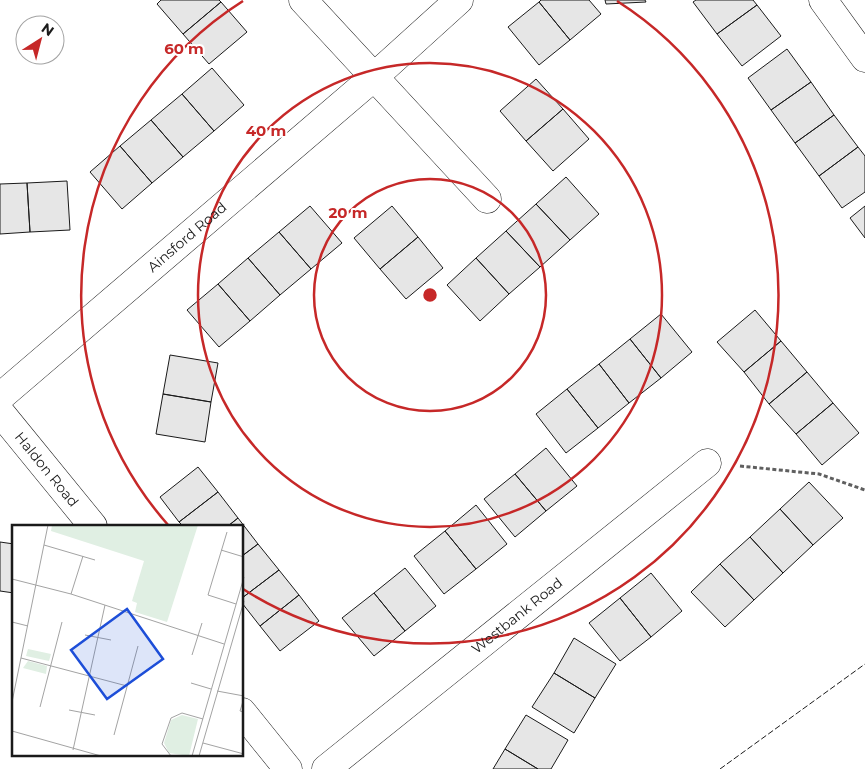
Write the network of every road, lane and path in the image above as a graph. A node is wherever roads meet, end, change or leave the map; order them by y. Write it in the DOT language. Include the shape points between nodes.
graph roads {
  1 [pos="303,0"];
  2 [pos="459,0"];
  3 [pos="823,0"];
  4 [pos="865,58"];
  5 [pos="374,77"];
  6 [pos="487,199"];
  7 [pos="0,397"];
  8 [pos="0,412"];
  9 [pos="708,464"];
  10 [pos="865,490"];
  11 [pos="92,525"];
  12 [pos="244,714"];
  13 [pos="288,769"];
  14 [pos="326,769"];
  1 -- 5 [label="street"];
  2 -- 5 [label="street, Ainsford Road"];
  3 -- 4 [label="street"];
  5 -- 6 [label="street"];
  5 -- 7 [label="street, Ainsford Road"];
  8 -- 11 [label="street, Haldon Road"];
  9 -- 10 [label="path" via="819,474"];
  9 -- 14 [label="street, Westbank Road"];
  12 -- 13 [label="street"];
}
